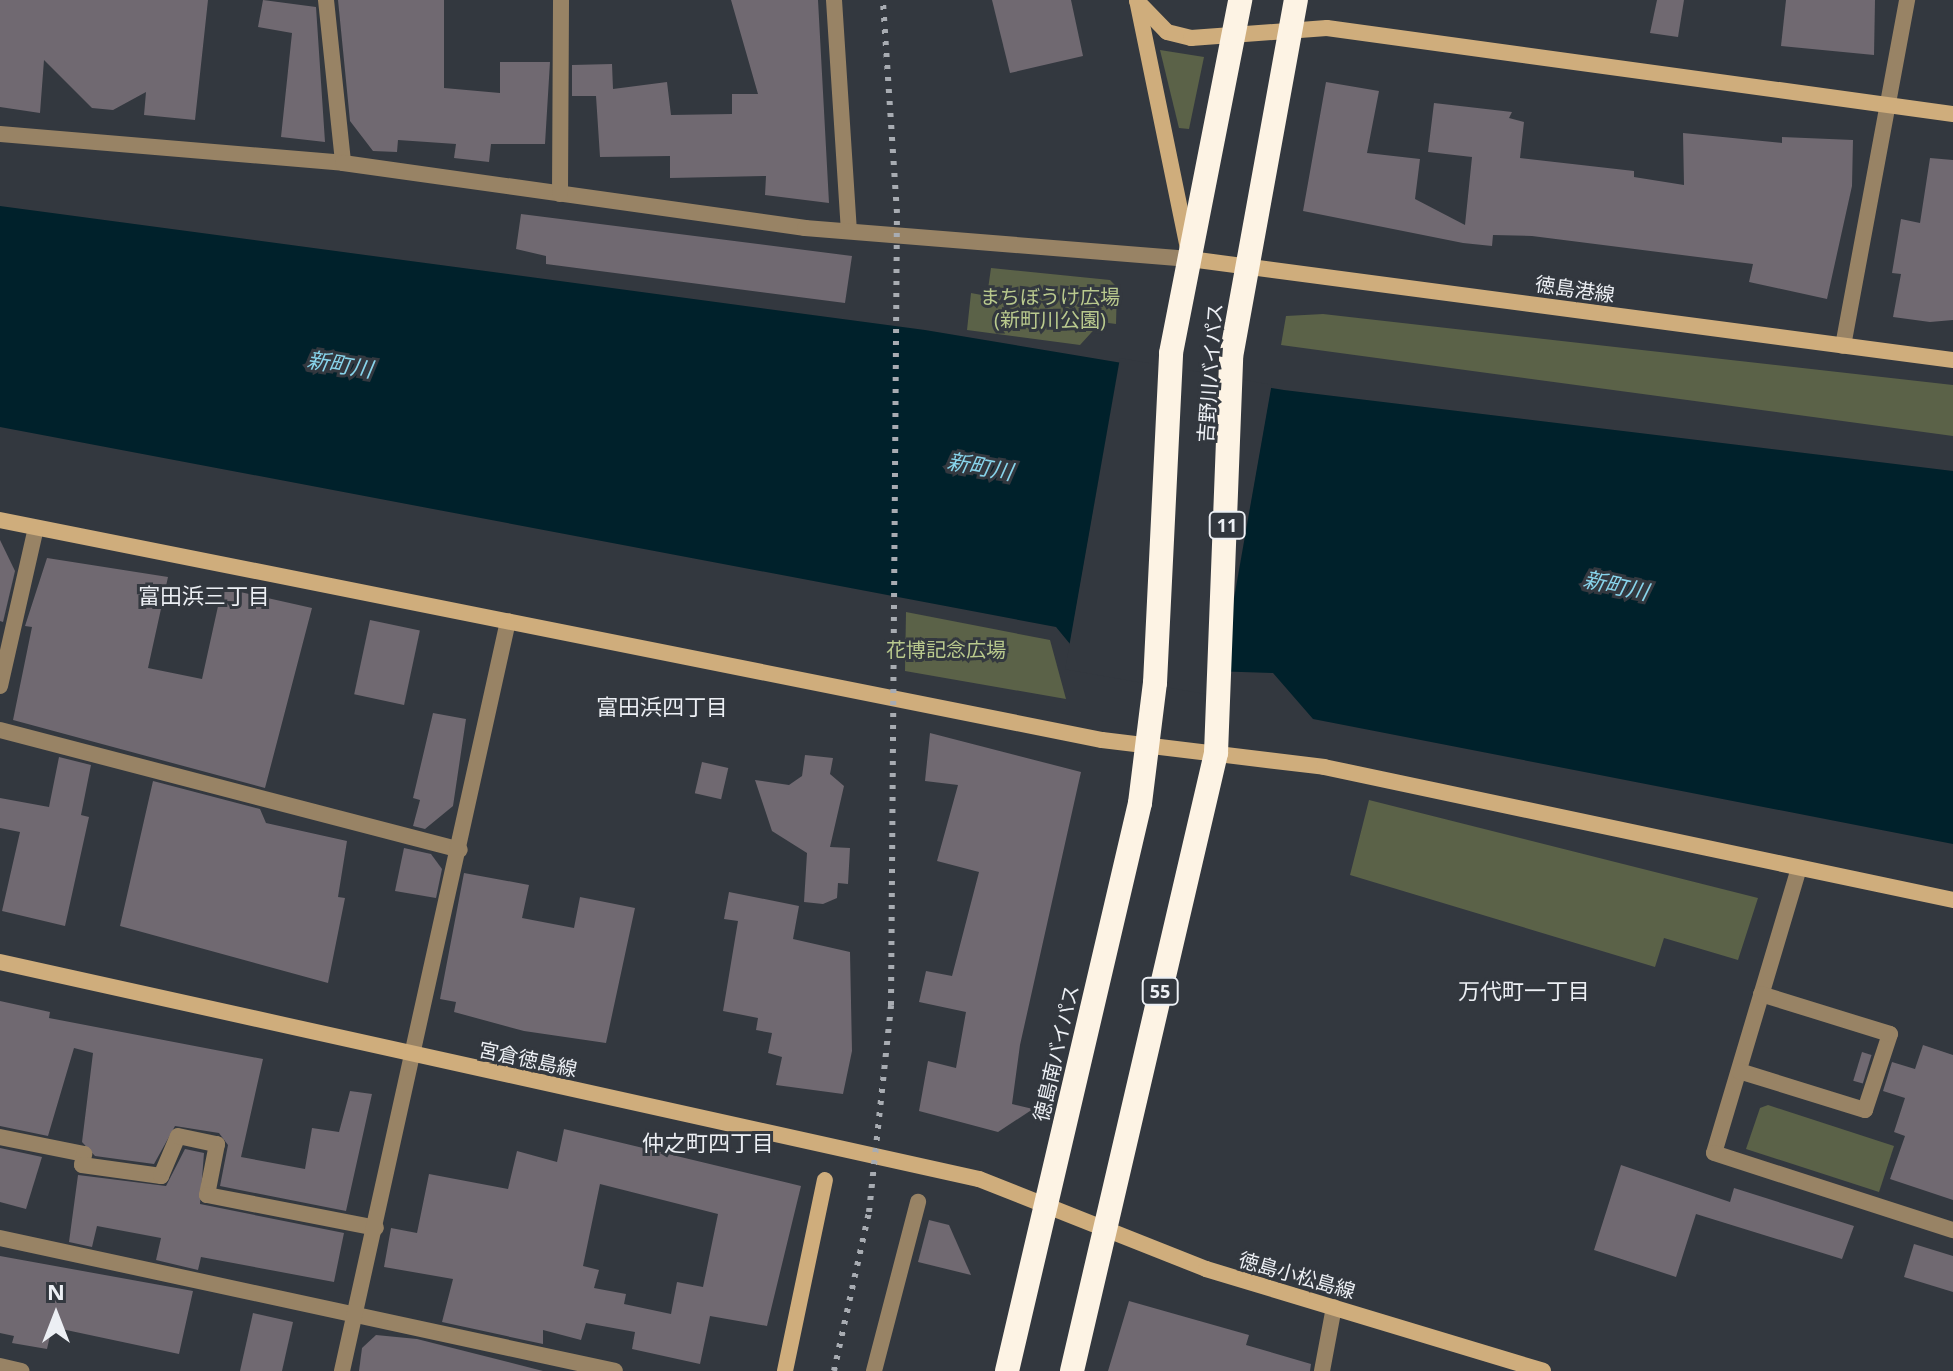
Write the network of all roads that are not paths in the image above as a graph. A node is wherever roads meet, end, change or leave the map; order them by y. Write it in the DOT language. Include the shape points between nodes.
graph roads {
  1 [pos="326,0"];
  2 [pos="561,0"];
  3 [pos="834,0"];
  4 [pos="1137,0"];
  5 [pos="1240,0"];
  6 [pos="1296,0"];
  7 [pos="1907,0"];
  8 [pos="1290,30"];
  9 [pos="1235,39"];
  10 [pos="1886,105"];
  11 [pos="1953,114"];
  12 [pos="0,134"];
  13 [pos="343,163"];
  14 [pos="560,194"];
  15 [pos="849,229"];
  16 [pos="1190,259"];
  17 [pos="1243,263"];
  18 [pos="1843,346"];
  19 [pos="1953,360"];
  20 [pos="0,520"];
  21 [pos="36,528"];
  22 [pos="508,621"];
  23 [pos="0,686"];
  24 [pos="0,730"];
  25 [pos="1150,746"];
  26 [pos="1216,753"];
  27 [pos="460,850"];
  28 [pos="1799,868"];
  29 [pos="1953,900"];
  30 [pos="0,962"];
  31 [pos="1761,994"];
  32 [pos="414,1055"];
  33 [pos="1739,1071"];
  34 [pos="0,1137"];
  35 [pos="825,1180"];
  36 [pos="918,1202"];
  37 [pos="1044,1205"];
  38 [pos="376,1228"];
  39 [pos="1105,1229"];
  40 [pos="1953,1230"];
  41 [pos="0,1238"];
  42 [pos="1334,1307"];
  43 [pos="355,1313"];
  44 [pos="0,1366"];
  45 [pos="21,1371"];
  46 [pos="342,1371"];
  47 [pos="615,1371"];
  48 [pos="785,1371"];
  49 [pos="874,1371"];
  50 [pos="1007,1371"];
  51 [pos="1072,1371"];
  52 [pos="1322,1371"];
  53 [pos="1543,1371"];
  1 -- 13 [label="street"];
  2 -- 14 [label="street"];
  3 -- 15 [label="street"];
  4 -- 9 [label="street" via="1167,32"];
  4 -- 16 [label="street"];
  5 -- 9 [label="highway, 吉野川バイパス"];
  6 -- 8 [label="highway, 吉野川バイパス / 11"];
  7 -- 10 [label="street"];
  8 -- 9 [label="street"];
  8 -- 10 [label="street" via="1327,28"];
  8 -- 17 [label="highway, 吉野川バイパス / 11"];
  9 -- 16 [label="highway, 吉野川バイパス"];
  10 -- 11 [label="street"];
  10 -- 18 [label="street"];
  12 -- 13 [label="street"];
  13 -- 14 [label="street"];
  14 -- 15 [label="street"];
  15 -- 16 [label="street"];
  16 -- 17 [label="street, 徳島港線"];
  16 -- 25 [label="highway, 吉野川バイパス" via="1171,353"];
  17 -- 18 [label="street, 徳島港線"];
  17 -- 26 [label="highway, 吉野川バイパス / 11" via="1231,357"];
  18 -- 19 [label="street, 徳島港線"];
  20 -- 21 [label="street"];
  21 -- 22 [label="street"];
  21 -- 23 [label="street"];
  22 -- 25 [label="street"];
  22 -- 27 [label="street"];
  24 -- 27 [label="street"];
  25 -- 26 [label="street"];
  25 -- 37 [label="highway, 徳島南バイパス"];
  26 -- 28 [label="street" via="1324,767"];
  26 -- 39 [label="highway, 55"];
  27 -- 32 [label="street"];
  28 -- 29 [label="street"];
  28 -- 31 [label="street"];
  30 -- 32 [label="street, 宮倉徳島線"];
  31 -- 33 [label="street"];
  31 -- 33 [label="street" via="1890,1034 1865,1110"];
  32 -- 37 [label="street, 宮倉徳島線" via="979,1179"];
  32 -- 38 [label="street"];
  33 -- 40 [label="street" via="1714,1153"];
  34 -- 38 [label="street" via="84,1154 82,1165 161,1176 178,1136 217,1144 207,1195"];
  35 -- 48 [label="street"];
  36 -- 49 [label="street"];
  37 -- 39 [label="street, 徳島小松島線"];
  37 -- 50 [label="highway, 徳島南バイパス"];
  38 -- 43 [label="street"];
  39 -- 42 [label="street, 徳島小松島線"];
  39 -- 51 [label="highway, 55"];
  41 -- 43 [label="street"];
  42 -- 52 [label="street"];
  42 -- 53 [label="street, 徳島小松島線"];
  43 -- 46 [label="street"];
  43 -- 47 [label="street"];
  44 -- 45 [label="street"];
}
